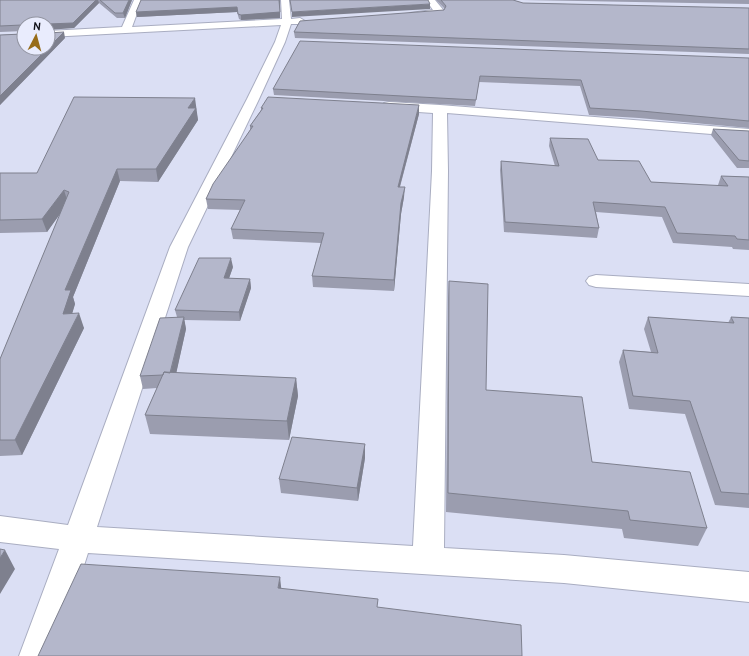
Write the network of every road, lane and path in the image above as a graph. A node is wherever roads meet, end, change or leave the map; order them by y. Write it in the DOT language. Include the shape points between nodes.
graph roads {
  1 [pos="138,0"];
  2 [pos="285,0"];
  3 [pos="430,0"];
  4 [pos="406,15"];
  5 [pos="311,21"];
  6 [pos="125,31"];
  7 [pos="56,34"];
  8 [pos="285,36"];
  9 [pos="378,106"];
  10 [pos="440,109"];
  11 [pos="749,133"];
  12 [pos="596,281"];
  13 [pos="749,290"];
  14 [pos="0,529"];
  15 [pos="78,539"];
  16 [pos="428,561"];
  17 [pos="749,587"];
  18 [pos="37,656"];
  1 -- 6 [label="street"];
  2 -- 8 [label="street"];
  3 -- 4 [label="street" via="440,12"];
  5 -- 8 [label="street"];
  6 -- 7 [label="street"];
  6 -- 8 [label="street"];
  8 -- 15 [label="street" via="261,100 179,247"];
  9 -- 10 [label="street"];
  10 -- 11 [label="street"];
  10 -- 16 [label="street"];
  12 -- 13 [label="street"];
  14 -- 15 [label="street"];
  15 -- 16 [label="street"];
  15 -- 18 [label="street"];
  16 -- 17 [label="street" via="564,569"];
}
